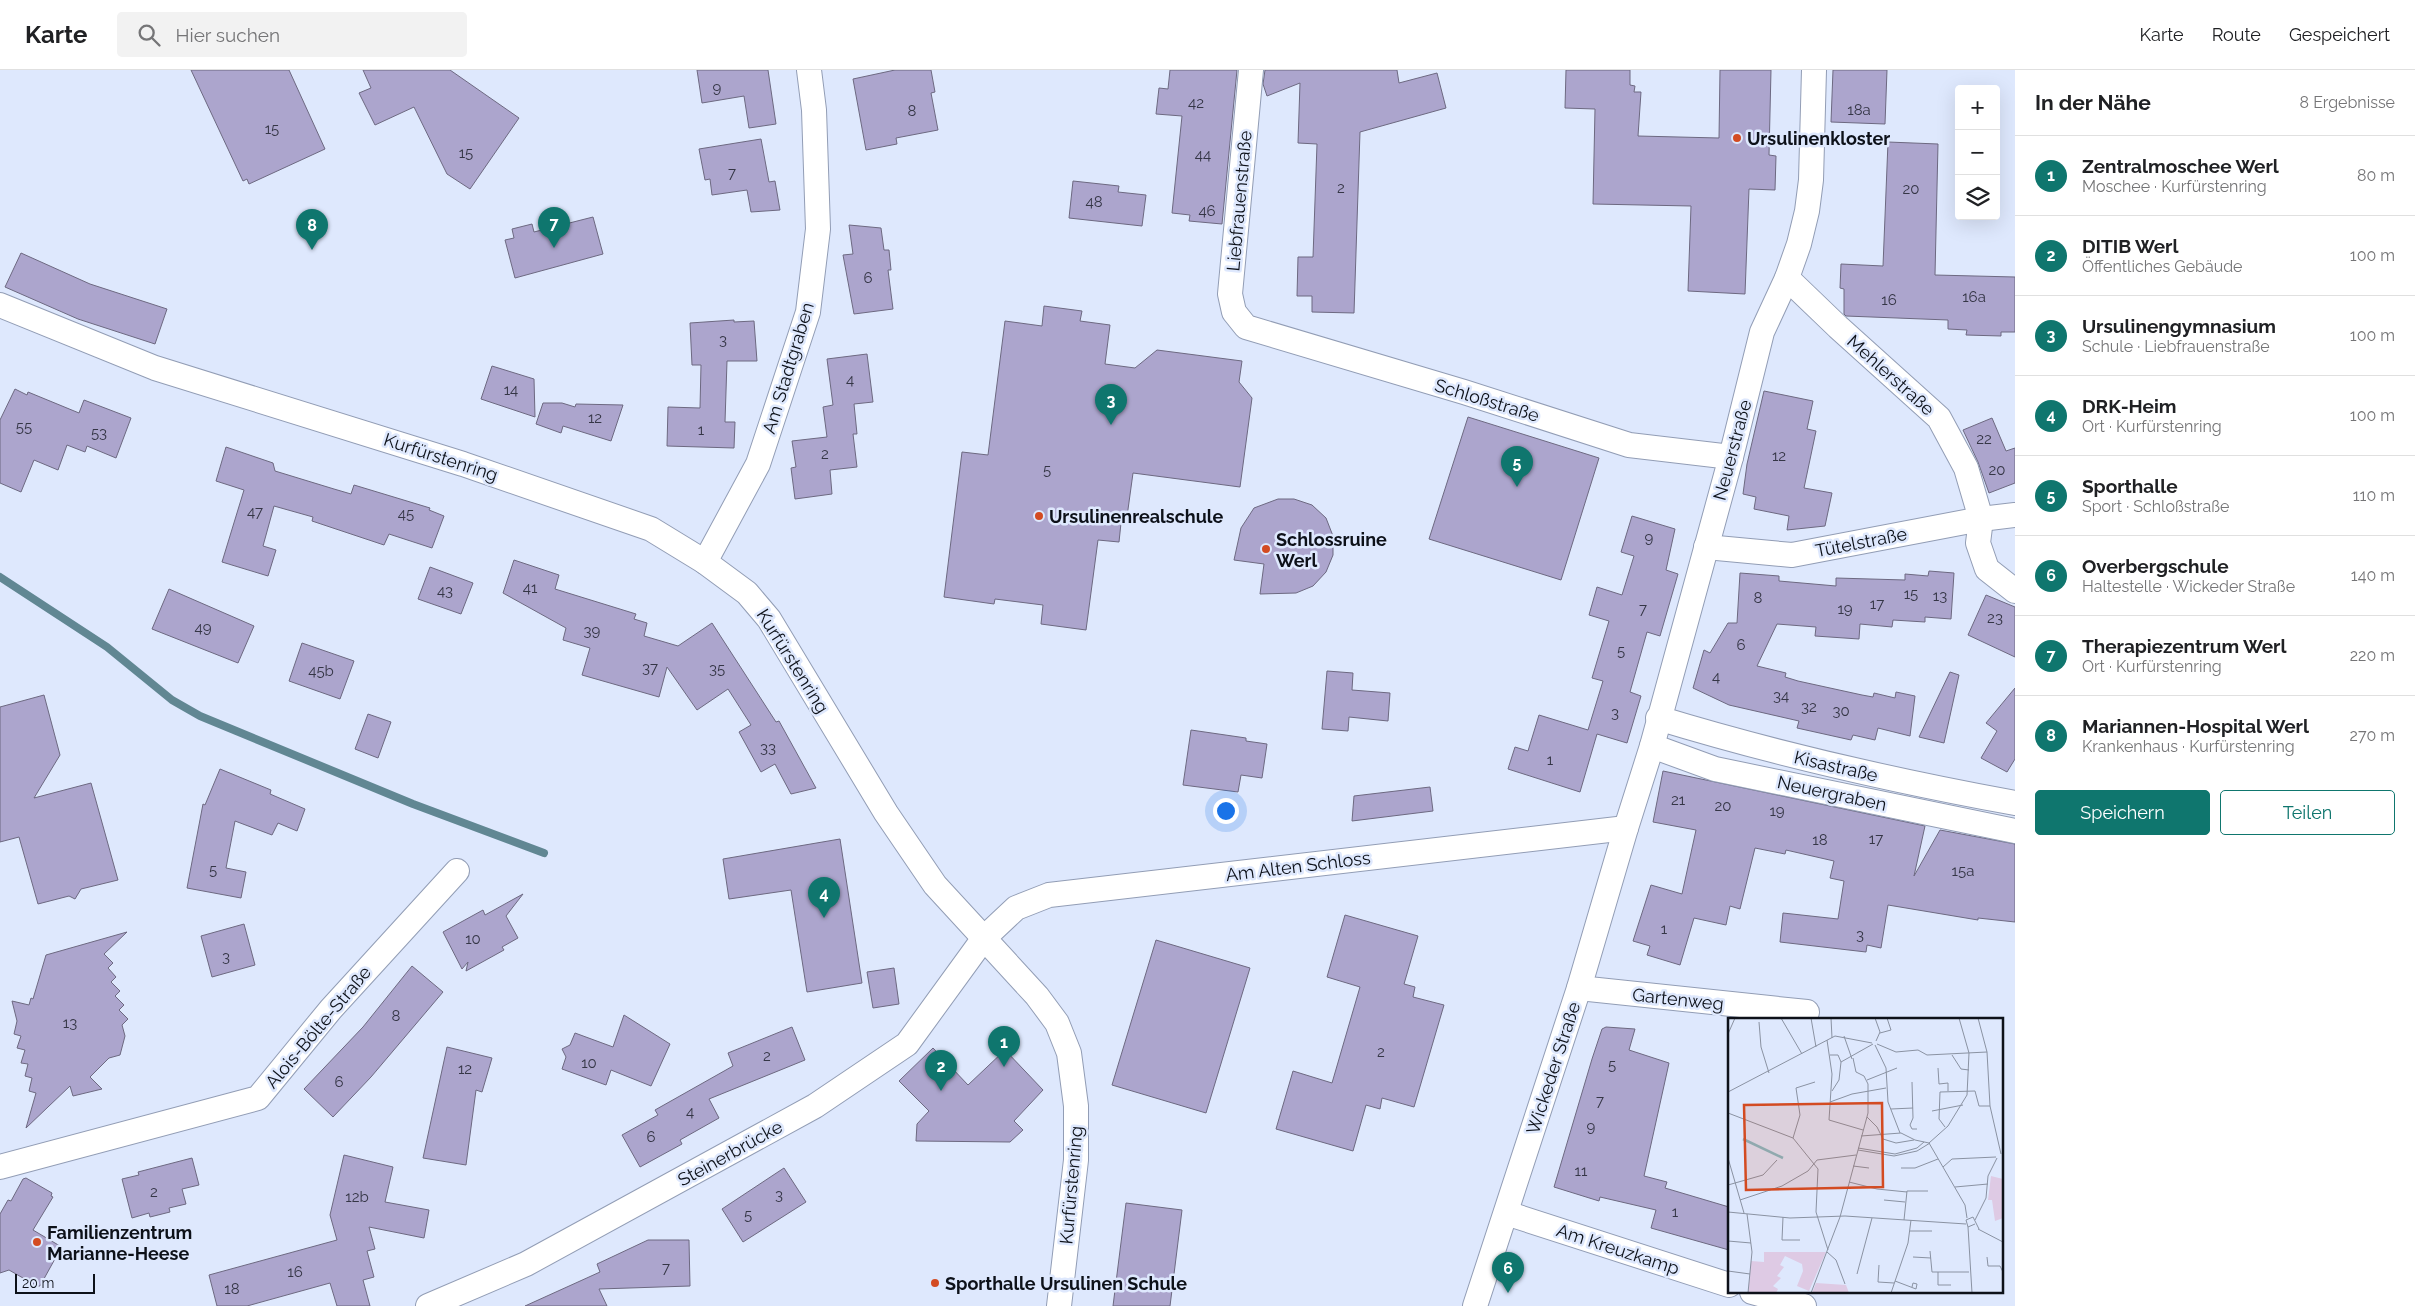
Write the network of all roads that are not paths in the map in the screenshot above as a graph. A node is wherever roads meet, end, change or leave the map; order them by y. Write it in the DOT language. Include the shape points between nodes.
graph roads {
  1 [pos="809,70"];
  2 [pos="1251,70"];
  3 [pos="1814,70"];
  4 [pos="1787,278"];
  5 [pos="0,305"];
  6 [pos="1246,327"];
  7 [pos="1731,456"];
  8 [pos="2015,515"];
  9 [pos="1981,519"];
  10 [pos="1706,547"];
  11 [pos="705,562"];
  12 [pos="2015,591"];
  13 [pos="1658,718"];
  14 [pos="1652,746"];
  15 [pos="2015,803"];
  16 [pos="1626,828"];
  17 [pos="2015,831"];
  18 [pos="457,870"];
  19 [pos="984,938"];
  20 [pos="1579,988"];
  21 [pos="1807,1012"];
  22 [pos="0,1167"];
  23 [pos="1506,1212"];
  24 [pos="1728,1285"];
  25 [pos="1765,1294"];
  26 [pos="1778,1296"];
  27 [pos="428,1306"];
  28 [pos="1059,1306"];
  29 [pos="1476,1306"];
  30 [pos="1804,1306"];
  1 -- 11 [label="street, Am Stadtgraben" via="814,110 818,228 808,312 758,464"];
  2 -- 6 [label="street, Liebfrauenstraße" via="1230,294 1234,312"];
  3 -- 4 [label="street, Neuerstraße" via="1807,211"];
  4 -- 7 [label="street, Neuerstraße" via="1762,332"];
  4 -- 9 [label="street, Mehlerstraße" via="1939,418 1966,468"];
  5 -- 11 [label="street, Kurfürstenring" via="155,368 463,464 651,529"];
  6 -- 7 [label="street, Schloßstraße" via="1628,445"];
  7 -- 10 [label="street, Neuerstraße"];
  8 -- 9 [label="street, Tütelstraße"];
  9 -- 10 [label="street, Tütelstraße" via="1792,555"];
  9 -- 12 [label="street, Mehlerstraße" via="1978,543 1987,570"];
  10 -- 13 [label="street, Neuerstraße"];
  11 -- 19 [label="street, Kurfürstenring" via="748,593 769,619 886,814 935,885"];
  13 -- 14 [label="street, Neuerstraße"];
  13 -- 15 [label="street, Kisastraße" via="1741,743 1865,773"];
  14 -- 16 [label="street, Neuerstraße"];
  14 -- 17 [label="street, Neuergraben" via="1715,769"];
  16 -- 19 [label="street, Am Alten Schloss" via="1048,895 1016,908"];
  16 -- 20 [label="street, Wickeder Straße"];
  18 -- 22 [label="street, Alois-Bölte-Straße" via="331,1009 258,1098"];
  19 -- 27 [label="street, Steinerbrücke" via="907,1044 815,1106 526,1264"];
  19 -- 28 [label="street, Kurfürstenring" via="1057,1023 1069,1053 1076,1106 1076,1160"];
  20 -- 21 [label="street, Gartenweg"];
  20 -- 23 [label="street, Wickeder Straße"];
  23 -- 24 [label="street, Am Kreuzkamp"];
  23 -- 29 [label="street, Wickeder Straße"];
  25 -- 26 [label="street"];
  26 -- 30 [label="street"];
}
